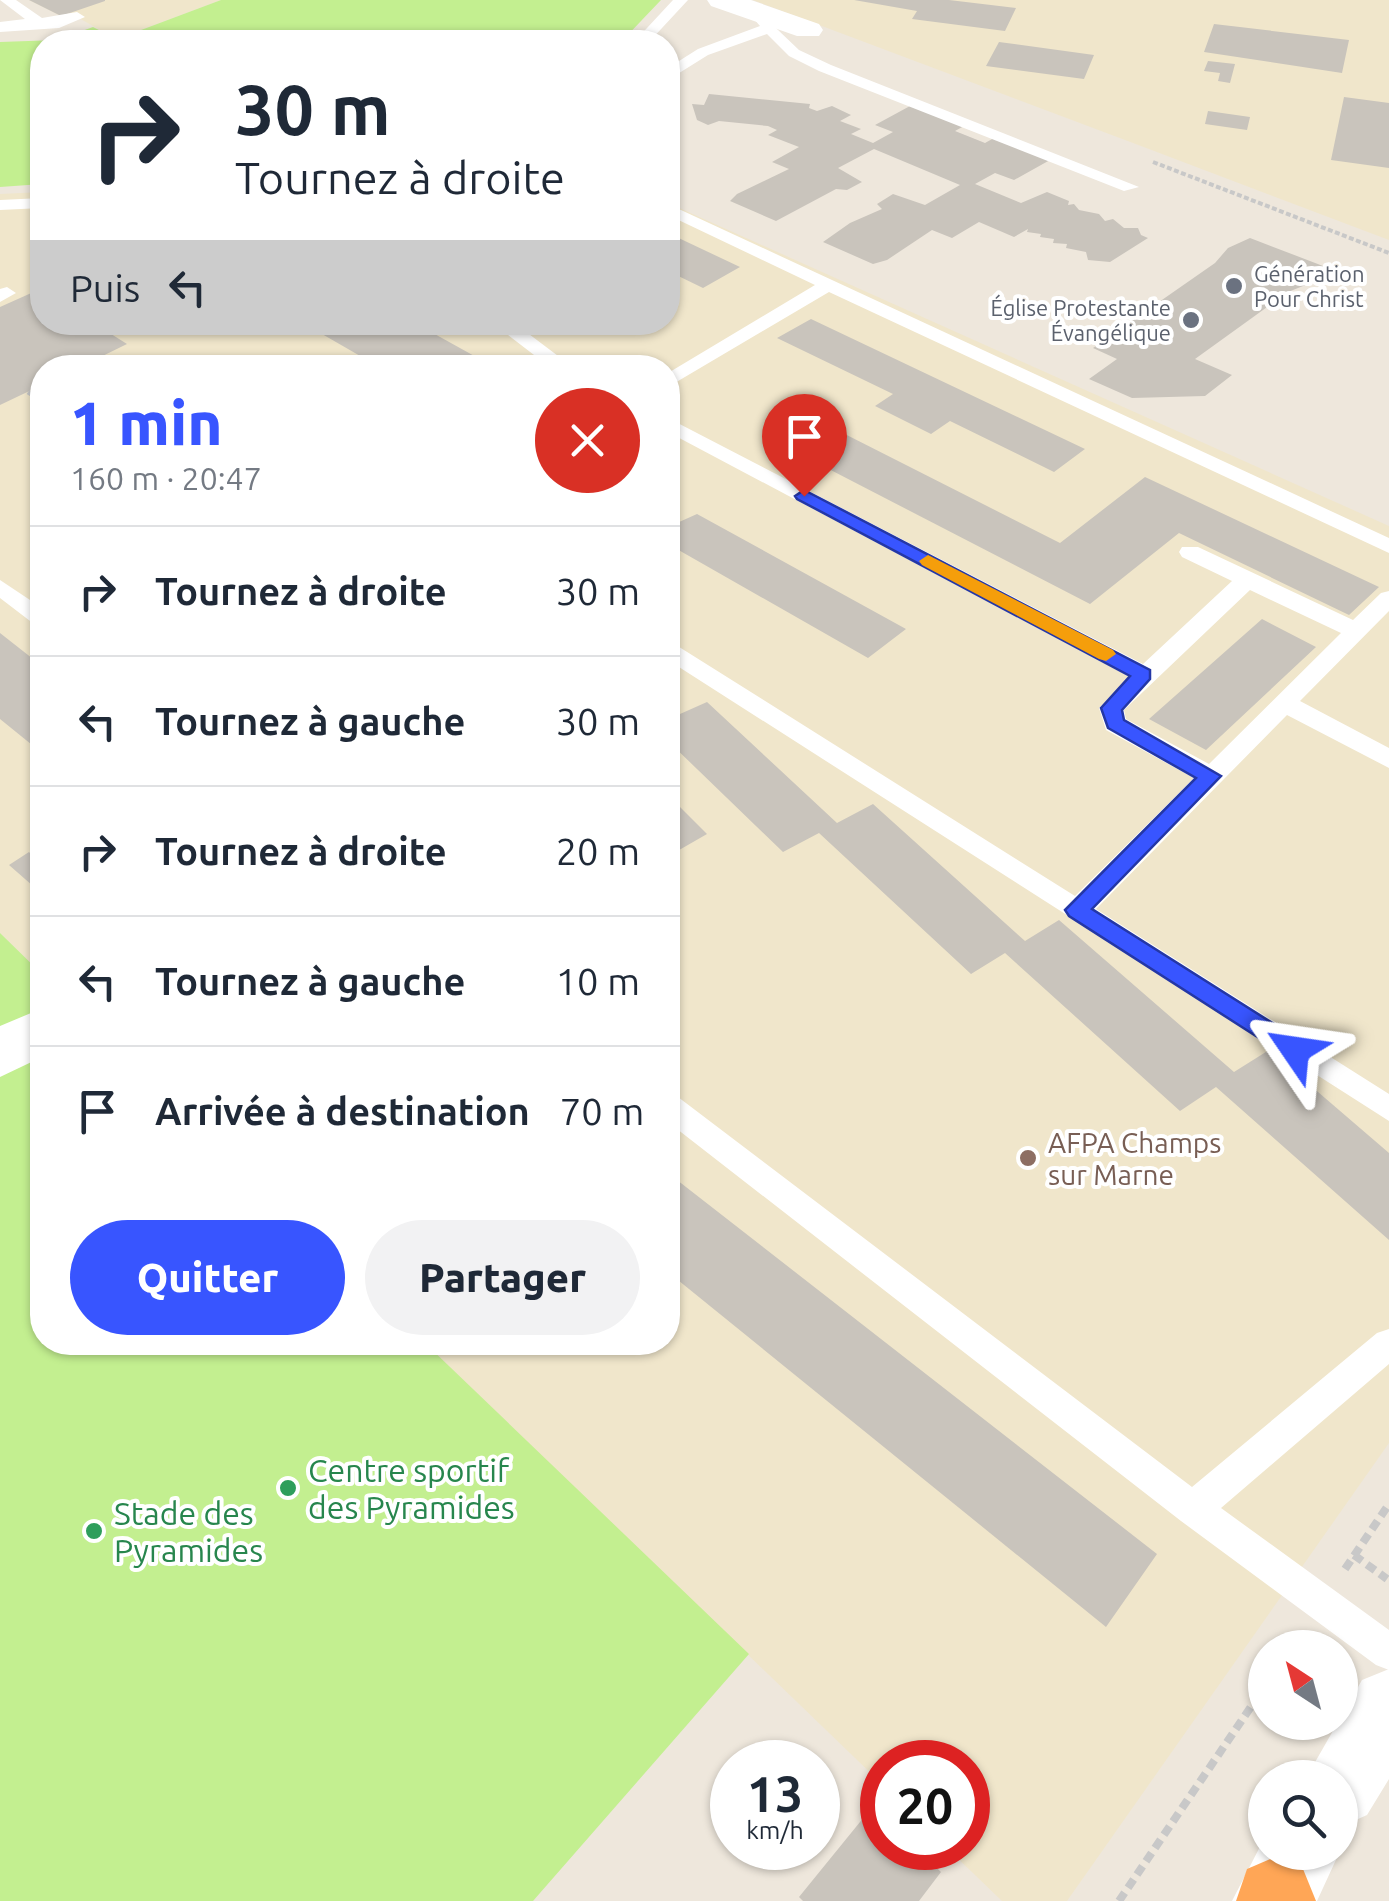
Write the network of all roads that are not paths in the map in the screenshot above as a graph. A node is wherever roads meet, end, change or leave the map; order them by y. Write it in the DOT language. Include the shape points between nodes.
graph roads {
  1 [pos="6,0"];
  2 [pos="681,0"];
  3 [pos="722,0"];
  4 [pos="76,17"];
  5 [pos="762,19"];
  6 [pos="33,22"];
  7 [pos="0,27"];
  8 [pos="652,30"];
  9 [pos="808,30"];
  10 [pos="680,67"];
  11 [pos="1130,187"];
  12 [pos="30,204"];
  13 [pos="0,205"];
  14 [pos="680,215"];
  15 [pos="827,286"];
  16 [pos="518,335"];
  17 [pos="546,355"];
  18 [pos="680,374"];
  19 [pos="680,430"];
  20 [pos="1389,546"];
  21 [pos="1190,552"];
  22 [pos="1248,579"];
  23 [pos="0,587"];
  24 [pos="1389,598"];
  25 [pos="30,610"];
  26 [pos="1356,631"];
  27 [pos="680,658"];
  28 [pos="1143,674"];
  29 [pos="1284,703"];
  30 [pos="1389,760"];
  31 [pos="1210,776"];
  32 [pos="1076,910"];
  33 [pos="1389,1109"];
  34 [pos="680,1115"];
  35 [pos="1389,1344"];
  36 [pos="1193,1509"];
  37 [pos="1389,1652"];
  38 [pos="1389,1707"];
  39 [pos="1357,1760"];
  1 -- 6 [label="lane" via="33,15"];
  2 -- 8 [label="lane"];
  3 -- 5 [label="street"];
  4 -- 6 [label="lane"];
  5 -- 9 [label="street"];
  5 -- 10 [label="lane"];
  5 -- 11 [label="lane" via="794,53 825,68"];
  6 -- 7 [label="lane"];
  12 -- 13 [label="lane"];
  14 -- 15 [label="lane"];
  15 -- 18 [label="lane"];
  15 -- 20 [label="lane"];
  16 -- 17 [label="lane"];
  19 -- 28 [label="lane"];
  21 -- 22 [label="lane"];
  22 -- 26 [label="lane"];
  22 -- 28 [label="lane"];
  23 -- 25 [label="lane"];
  24 -- 26 [label="lane"];
  26 -- 29 [label="lane"];
  27 -- 32 [label="lane"];
  28 -- 31 [label="lane" via="1111,708 1115,724"];
  29 -- 30 [label="lane"];
  29 -- 31 [label="lane"];
  31 -- 32 [label="lane"];
  32 -- 33 [label="lane"];
  34 -- 36 [label="lane"];
  35 -- 36 [label="lane"];
  36 -- 37 [label="lane"];
  38 -- 39 [label="street"];
}
